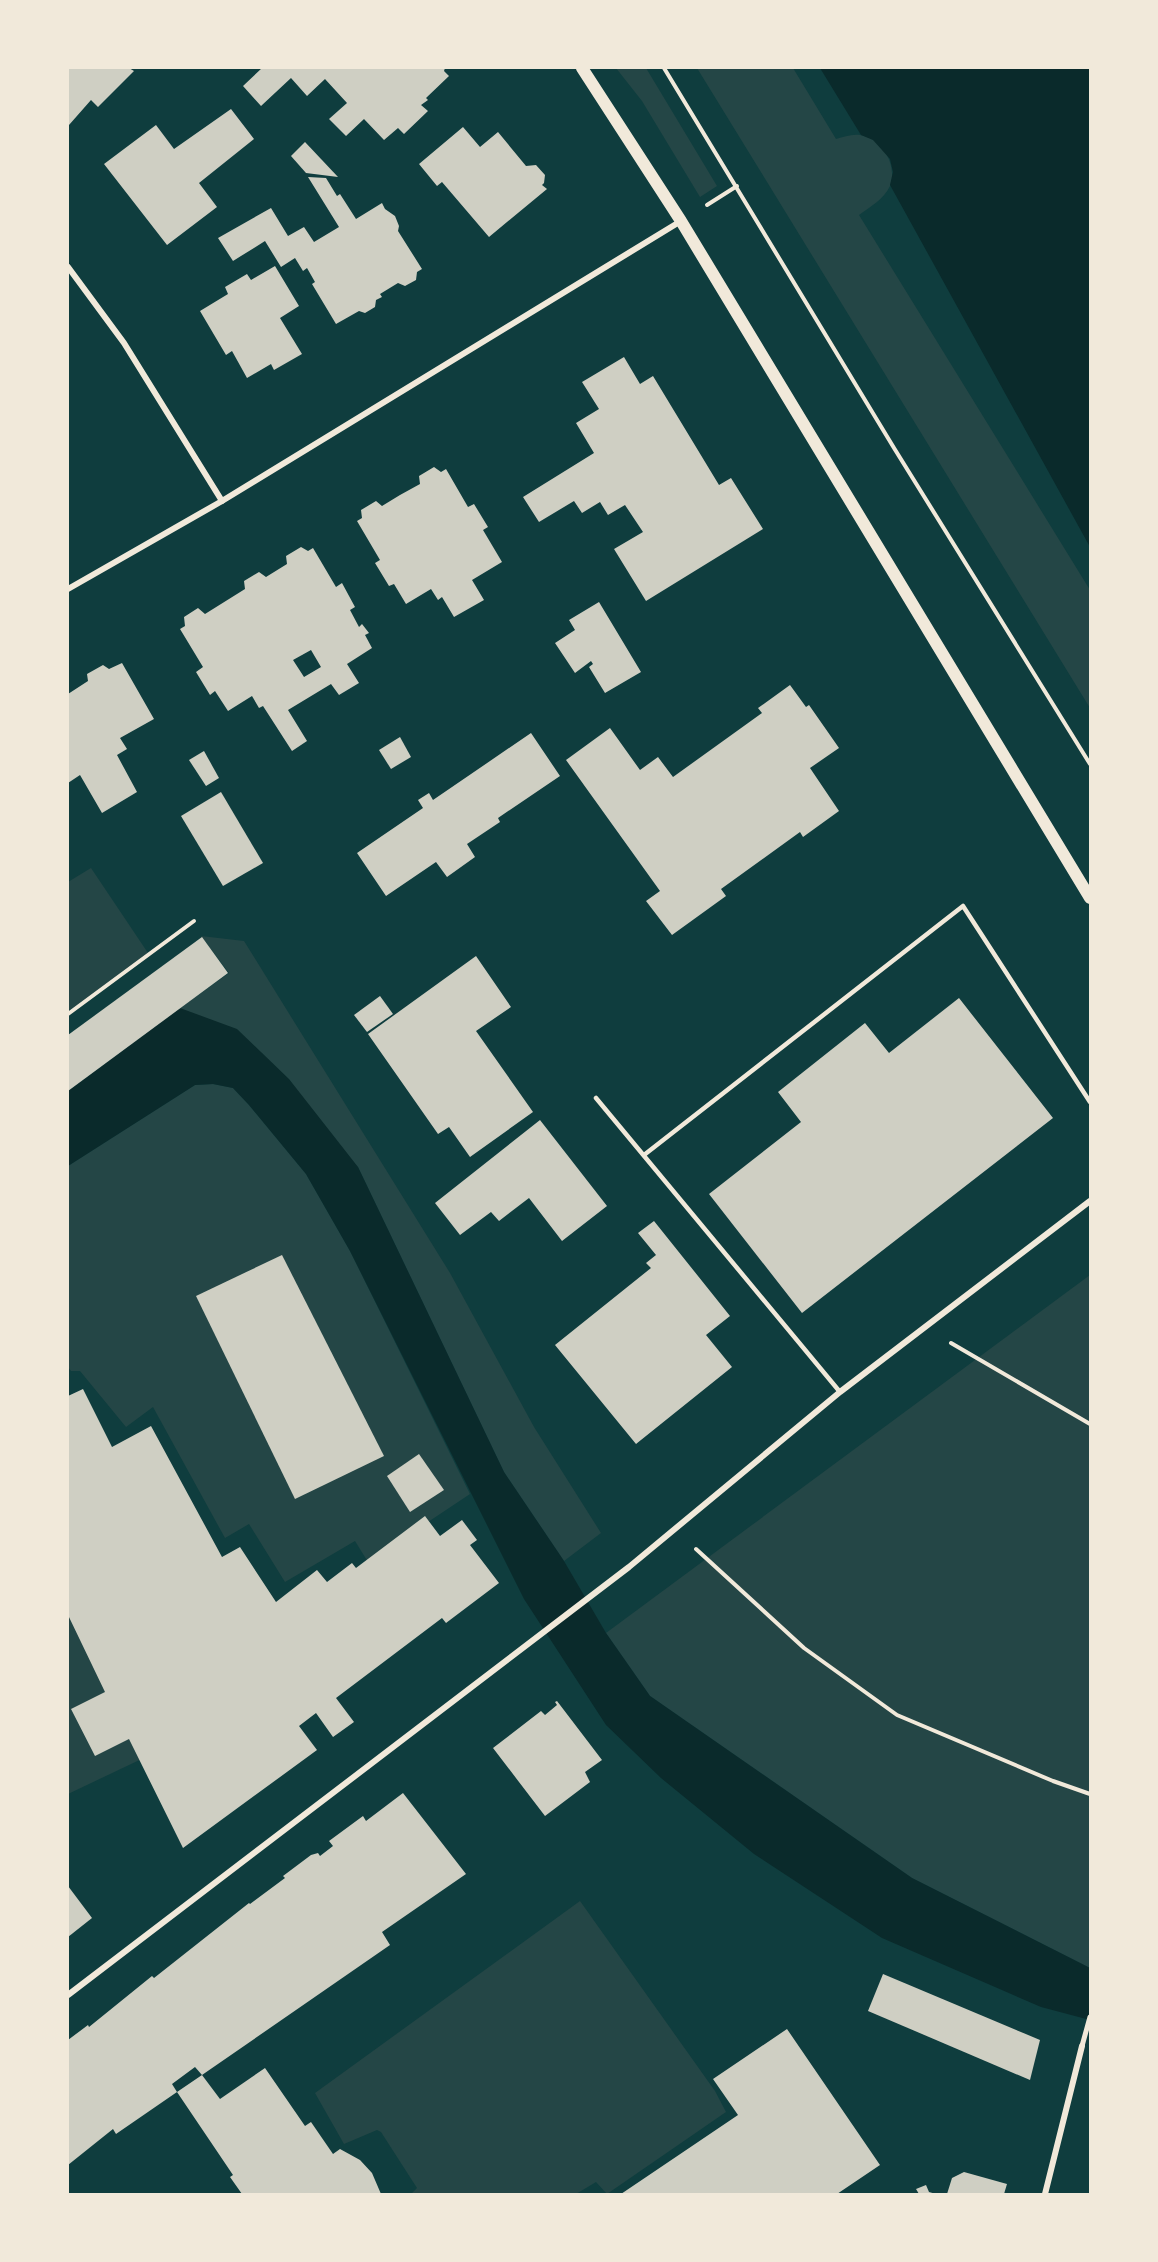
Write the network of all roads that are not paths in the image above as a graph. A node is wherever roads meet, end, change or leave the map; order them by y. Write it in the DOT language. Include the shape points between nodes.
graph roads {
  1 [pos="582,68"];
  2 [pos="681,221"];
  3 [pos="68,267"];
  4 [pos="222,501"];
  5 [pos="68,590"];
  6 [pos="1090,897"];
  7 [pos="596,1098"];
  8 [pos="1090,1101"];
  9 [pos="644,1155"];
  10 [pos="1090,1201"];
  11 [pos="840,1392"];
  12 [pos="68,1995"];
  13 [pos="1090,2016"];
  14 [pos="1082,2046"];
  15 [pos="1045,2194"];
  1 -- 2 [label="main road"];
  2 -- 4 [label="street"];
  2 -- 6 [label="main road"];
  3 -- 4 [label="street" via="124,343"];
  4 -- 5 [label="street"];
  7 -- 9 [label="lane"];
  8 -- 9 [label="lane" via="963,906"];
  9 -- 11 [label="lane"];
  10 -- 11 [label="street"];
  11 -- 12 [label="street" via="629,1567"];
  13 -- 14 [label="street"];
  14 -- 15 [label="street"];
}
